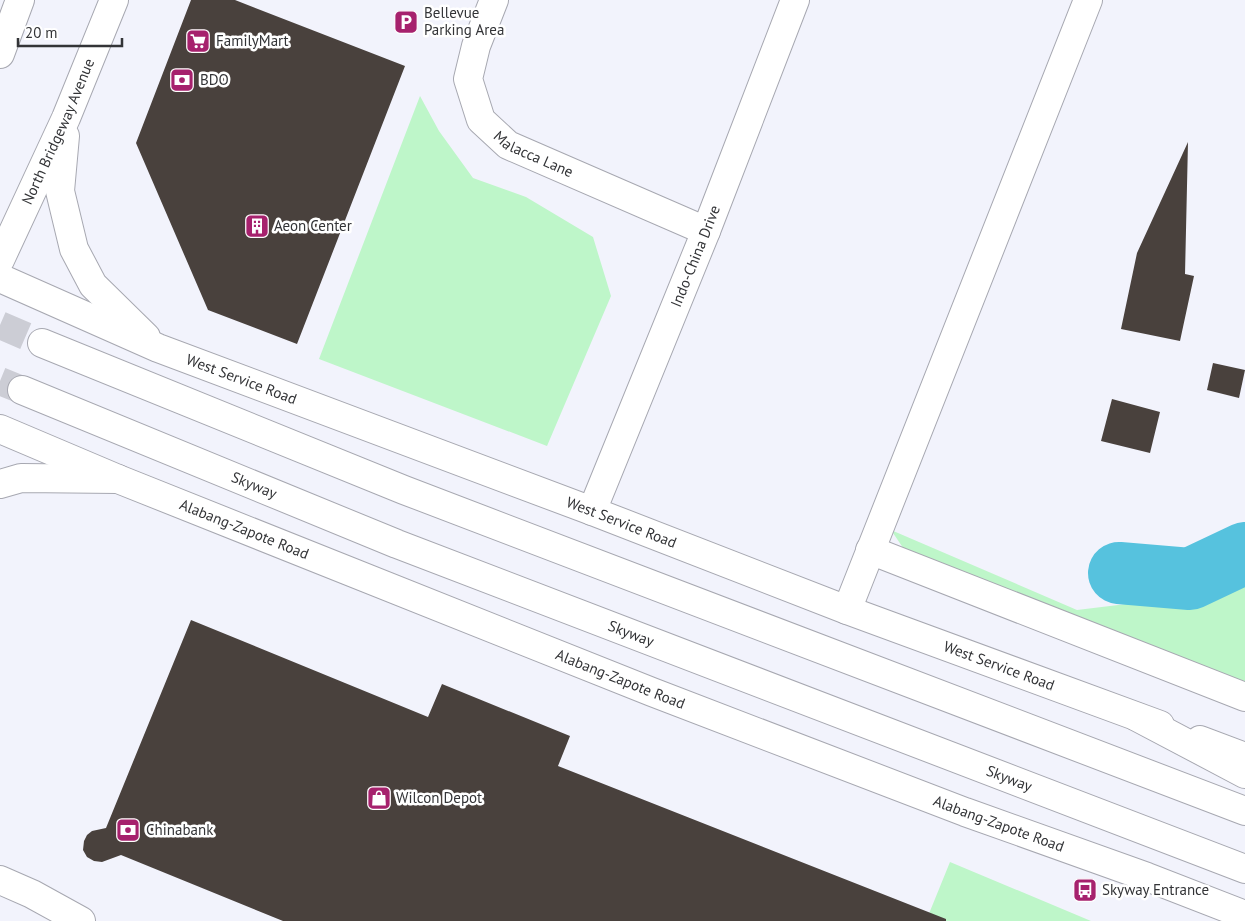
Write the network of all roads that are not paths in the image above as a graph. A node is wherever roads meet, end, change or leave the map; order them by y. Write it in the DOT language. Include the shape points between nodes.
graph roads {
  1 [pos="20,0"];
  2 [pos="114,0"];
  3 [pos="494,0"];
  4 [pos="794,0"];
  5 [pos="1088,0"];
  6 [pos="0,54"];
  7 [pos="66,118"];
  8 [pos="706,231"];
  9 [pos="0,260"];
  10 [pos="0,278"];
  11 [pos="42,343"];
  12 [pos="158,348"];
  13 [pos="22,390"];
  14 [pos="0,429"];
  15 [pos="118,479"];
  16 [pos="0,484"];
  17 [pos="592,512"];
  18 [pos="870,550"];
  19 [pos="847,610"];
  20 [pos="1245,697"];
  21 [pos="1137,717"];
  22 [pos="1245,757"];
  23 [pos="1245,774"];
  24 [pos="1245,811"];
  25 [pos="1245,869"];
  26 [pos="0,880"];
  27 [pos="1245,915"];
  28 [pos="82,921"];
  1 -- 6 [label="main road"];
  2 -- 7 [label="main road, North Bridgeway Avenue"];
  3 -- 8 [label="main road, Malacca Lane" via="476,46 468,79 481,120 508,145"];
  4 -- 8 [label="main road, Indo-China Drive"];
  5 -- 18 [label="main road"];
  7 -- 9 [label="main road, North Bridgeway Avenue"];
  7 -- 12 [label="main road" via="60,191 74,249 93,285"];
  8 -- 17 [label="main road, Indo-China Drive"];
  10 -- 12 [label="main road, West Service Road"];
  11 -- 24 [label="main road" via="404,490"];
  12 -- 17 [label="main road, West Service Road"];
  13 -- 25 [label="main road, Skyway" via="396,544"];
  14 -- 15 [label="main road, Alabang-Zapote Road"];
  15 -- 16 [label="main road" via="21,478"];
  15 -- 27 [label="main road, Alabang-Zapote Road" via="652,692"];
  17 -- 19 [label="main road, West Service Road"];
  18 -- 19 [label="main road"];
  18 -- 20 [label="main road"];
  19 -- 21 [label="main road, West Service Road"];
  21 -- 22 [label="main road, West Service Road"];
  21 -- 23 [label="main road"];
  26 -- 28 [label="main road"];
}
